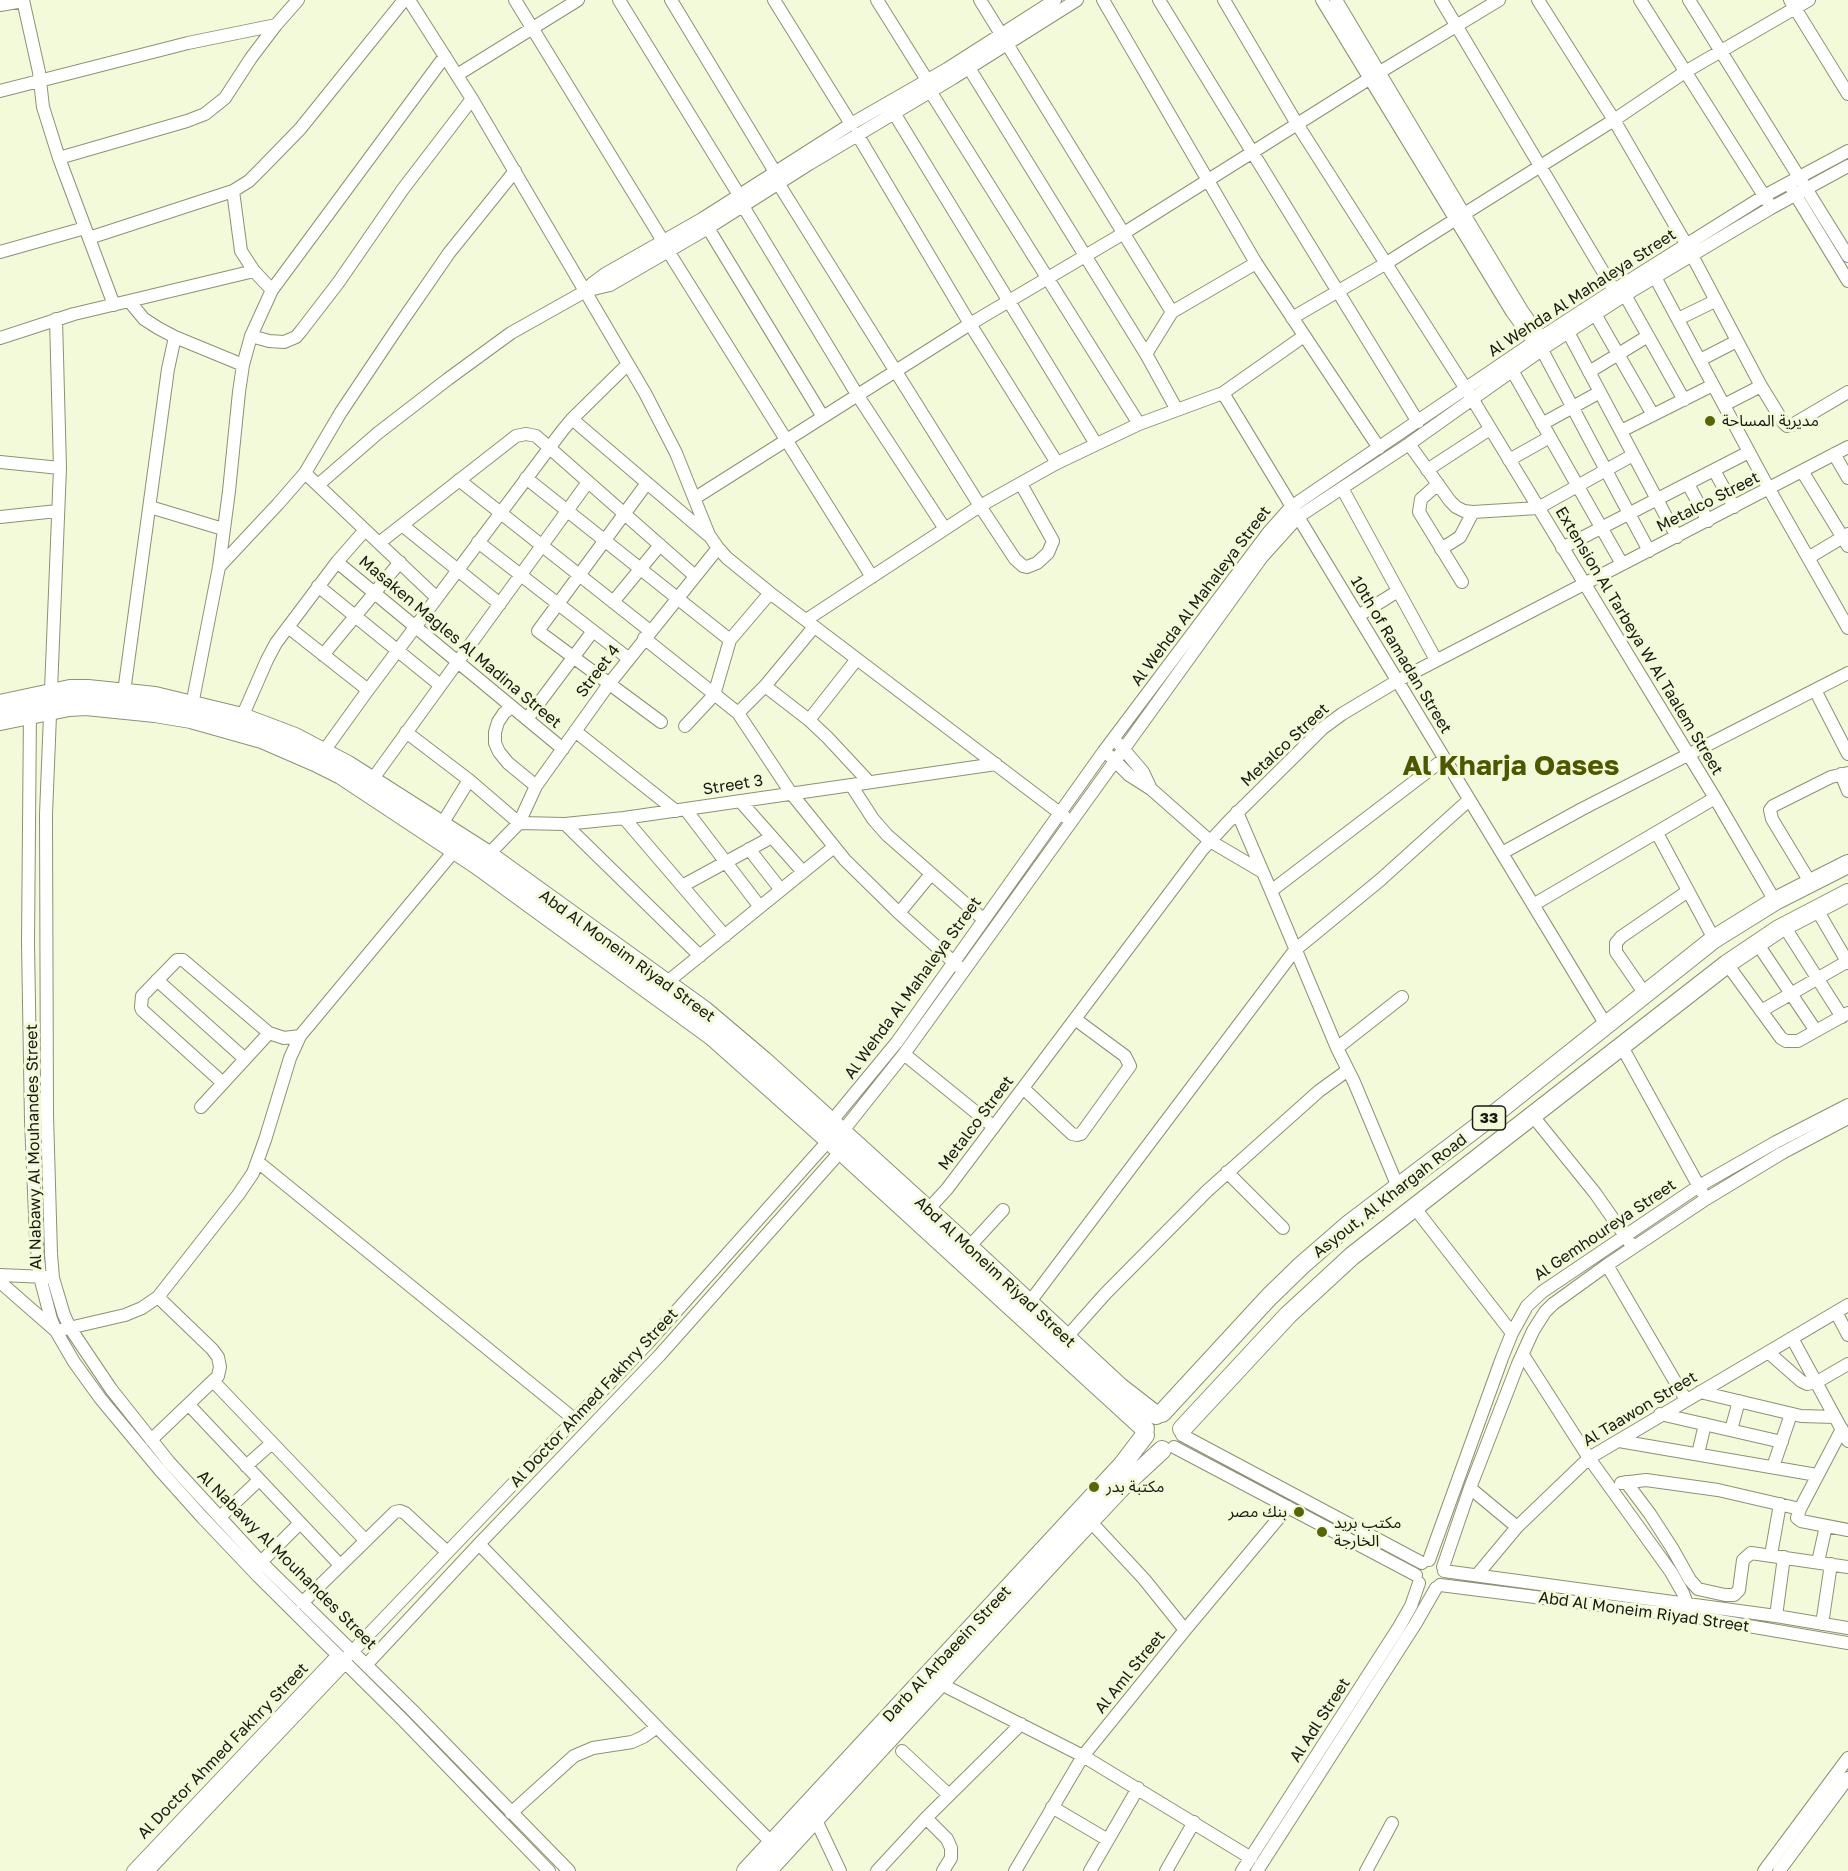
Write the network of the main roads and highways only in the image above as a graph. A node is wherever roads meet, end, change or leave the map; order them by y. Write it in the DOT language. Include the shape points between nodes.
graph roads {
  1 [pos="50,701"];
  2 [pos="0,704"];
  3 [pos="30,706"];
  4 [pos="0,721"];
  5 [pos="483,860"];
  6 [pos="1848,864"];
  7 [pos="1848,893"];
  8 [pos="739,1050"];
  9 [pos="922,1215"];
  10 [pos="1152,1423"];
  11 [pos="1175,1440"];
  12 [pos="1057,1546"];
  13 [pos="933,1680"];
  14 [pos="746,1871"];
  15 [pos="767,1871"];
  1 -- 3 [label="highway, Abd Al Moneim Riyad Street"];
  1 -- 5 [label="highway, Abd Al Moneim Riyad Street" via="69,707 190,719 262,738 307,757 455,850"];
  1 -- 5 [label="highway, Abd Al Moneim Riyad Street" via="70,689 124,692 242,717 324,751 442,824"];
  2 -- 3 [label="highway, Abd Al Moneim Riyad Street"];
  3 -- 4 [label="highway, Abd Al Moneim Riyad Street"];
  5 -- 8 [label="highway, Abd Al Moneim Riyad Street" via="673,1007"];
  5 -- 8 [label="highway, Abd Al Moneim Riyad Street" via="704,1010"];
  6 -- 10 [label="highway, Asyout, Al Khargah Road / 33" via="1775,901 1714,939 1348,1225 1253,1313"];
  7 -- 11 [label="highway, Asyout, Al Khargah Road / 33" via="1784,926 1727,964 1352,1256 1304,1299"];
  8 -- 9 [label="highway, Abd Al Moneim Riyad Street"];
  9 -- 10 [label="highway, Abd Al Moneim Riyad Street"];
  9 -- 10 [label="highway, Abd Al Moneim Riyad Street" via="969,1247 1120,1387"];
  10 -- 11 [label="highway" via="1169,1414 1175,1417"];
  10 -- 11 [label="highway" via="1148,1442 1154,1448"];
  10 -- 12 [label="highway, Darb Al Arbaeein Street"];
  11 -- 12 [label="highway, Darb Al Arbaeein Street" via="1090,1521"];
  12 -- 13 [label="highway, Darb Al Arbaeein Street"];
  13 -- 14 [label="highway, Darb Al Arbaeein Street"];
  13 -- 15 [label="highway, Darb Al Arbaeein Street"];
}
